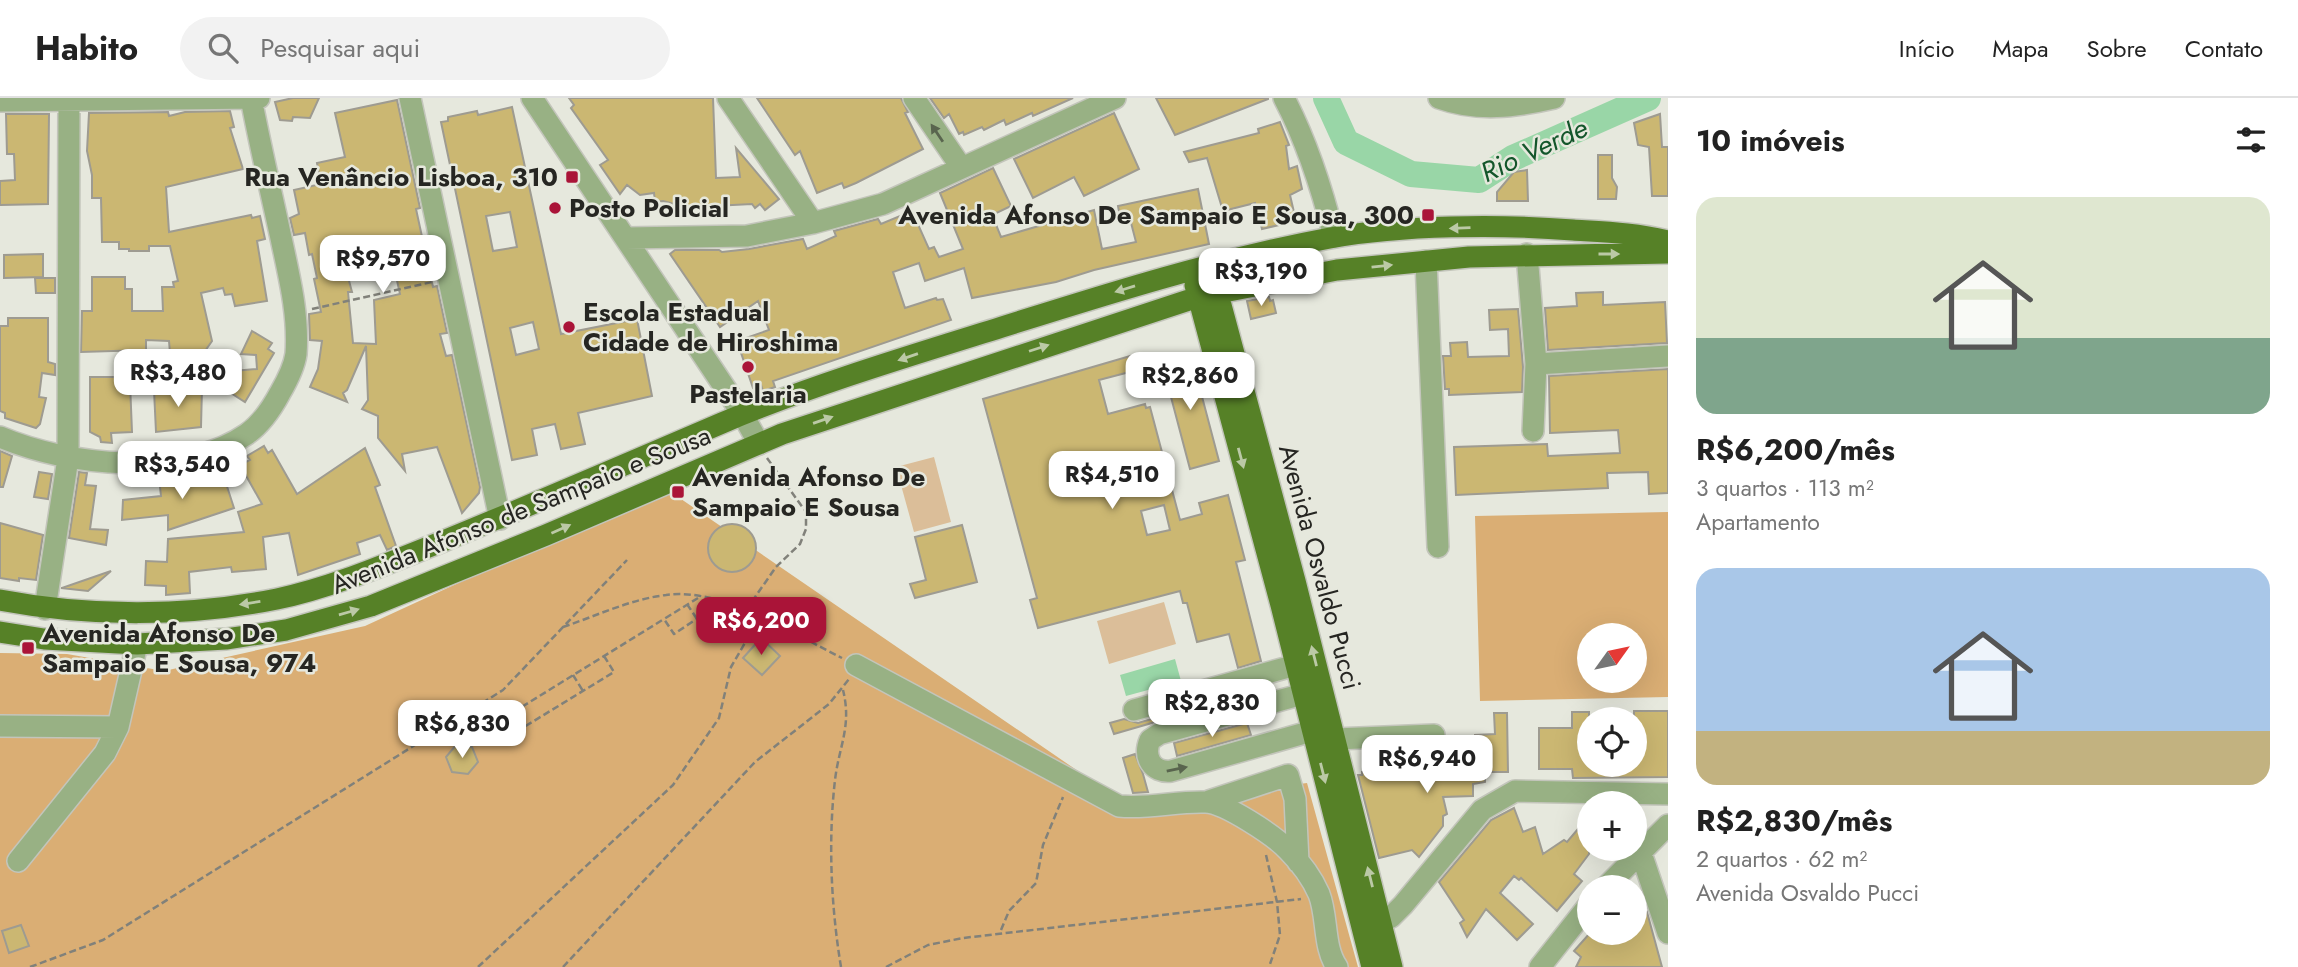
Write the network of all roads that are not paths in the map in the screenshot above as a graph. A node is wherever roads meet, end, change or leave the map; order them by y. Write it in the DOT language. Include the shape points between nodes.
graph roads {
  1 [pos="254,98"];
  2 [pos="410,98"];
  3 [pos="532,98"];
  4 [pos="727,98"];
  5 [pos="914,98"];
  6 [pos="1284,98"];
  7 [pos="1439,98"];
  8 [pos="1554,98"];
  9 [pos="69,99"];
  10 [pos="1106,100"];
  11 [pos="0,101"];
  12 [pos="961,167"];
  13 [pos="813,223"];
  14 [pos="1528,226"];
  15 [pos="1334,237"];
  16 [pos="626,238"];
  17 [pos="1668,241"];
  18 [pos="1668,253"];
  19 [pos="1527,254"];
  20 [pos="1426,261"];
  21 [pos="1200,267"];
  22 [pos="1208,295"];
  23 [pos="1668,356"];
  24 [pos="1536,364"];
  25 [pos="743,415"];
  26 [pos="1533,430"];
  27 [pos="0,437"];
  28 [pos="759,443"];
  29 [pos="68,458"];
  30 [pos="500,519"];
  31 [pos="1438,547"];
  32 [pos="0,600"];
  33 [pos="45,609"];
  34 [pos="0,632"];
  35 [pos="137,643"];
  36 [pos="856,665"];
  37 [pos="1296,666"];
  38 [pos="1303,694"];
  39 [pos="1134,710"];
  40 [pos="0,726"];
  41 [pos="118,727"];
  42 [pos="1312,731"];
  43 [pos="1434,736"];
  44 [pos="1335,739"];
  45 [pos="1668,794"];
  46 [pos="1209,802"];
  47 [pos="1296,815"];
  48 [pos="1668,824"];
  49 [pos="1259,829"];
  50 [pos="1647,844"];
  51 [pos="18,861"];
  52 [pos="1630,861"];
  53 [pos="1644,861"];
  54 [pos="1298,862"];
  55 [pos="1617,875"];
  56 [pos="1577,920"];
  57 [pos="1372,927"];
  58 [pos="1668,933"];
  59 [pos="1376,962"];
  60 [pos="1330,965"];
  61 [pos="1540,967"];
  1 -- 9 [label="street"];
  1 -- 29 [label="street" via="295,312 296,357 289,378 262,420 247,434 188,458 138,462"];
  2 -- 30 [label="street"];
  3 -- 16 [label="street"];
  4 -- 13 [label="street"];
  12 -- 5 [label="street, one-way"];
  6 -- 15 [label="street" via="1301,132"];
  7 -- 8 [label="street" via="1477,107 1515,107"];
  9 -- 11 [label="street"];
  9 -- 29 [label="street"];
  10 -- 12 [label="street"];
  12 -- 13 [label="street" via="883,204"];
  13 -- 16 [label="street" via="747,236"];
  14 -- 15 [label="main road, Avenida Afonso de Sampaio e Sousa, one-way"];
  14 -- 17 [label="main road, Avenida Afonso de Sampaio e Sousa"];
  14 -- 19 [label="main road"];
  15 -- 21 [label="main road, Avenida Afonso de Sampaio e Sousa"];
  16 -- 25 [label="street"];
  19 -- 18 [label="main road, Avenida Afonso de Sampaio e Sousa, one-way"];
  19 -- 20 [label="main road, Avenida Afonso de Sampaio e Sousa"];
  19 -- 24 [label="street"];
  22 -- 20 [label="main road, Avenida Afonso de Sampaio e Sousa, one-way" via="1337,270"];
  20 -- 31 [label="street"];
  21 -- 22 [label="main road, Avenida Osvaldo Pucci"];
  21 -- 25 [label="main road, Avenida Afonso de Sampaio e Sousa, one-way" via="913,355"];
  28 -- 22 [label="main road, Avenida Afonso de Sampaio e Sousa, one-way"];
  22 -- 37 [label="main road, Avenida Osvaldo Pucci, one-way"];
  44 -- 22 [label="main road, Avenida Osvaldo Pucci, one-way"];
  23 -- 24 [label="street"];
  24 -- 26 [label="street"];
  25 -- 28 [label="street"];
  25 -- 30 [label="main road, Avenida Afonso de Sampaio e Sousa"];
  27 -- 29 [label="street"];
  35 -- 28 [label="main road, Avenida Afonso de Sampaio e Sousa, one-way" via="226,639 286,630 371,606"];
  29 -- 33 [label="street"];
  30 -- 33 [label="main road, Avenida Afonso de Sampaio e Sousa, one-way" via="374,569 280,598 182,610"];
  32 -- 33 [label="main road, Avenida Afonso de Sampaio e Sousa"];
  34 -- 35 [label="main road, Avenida Afonso de Sampaio e Sousa"];
  35 -- 41 [label="street"];
  36 -- 46 [label="street" via="1119,806"];
  37 -- 38 [label="main road, Avenida Osvaldo Pucci"];
  37 -- 39 [label="street"];
  38 -- 42 [label="main road, Avenida Osvaldo Pucci"];
  38 -- 42 [label="street, one-way" via="1159,734 1150,740 1148,757 1161,772 1171,771"];
  40 -- 41 [label="street"];
  41 -- 51 [label="street" via="85,781"];
  42 -- 57 [label="main road, Avenida Osvaldo Pucci, one-way"];
  43 -- 44 [label="street"];
  57 -- 44 [label="main road, Avenida Osvaldo Pucci, one-way"];
  45 -- 57 [label="street" via="1515,791 1506,795 1482,810 1403,905"];
  46 -- 47 [label="street" via="1288,775"];
  46 -- 49 [label="street"];
  47 -- 49 [label="street"];
  47 -- 54 [label="street"];
  48 -- 50 [label="street"];
  49 -- 54 [label="street"];
  52 -- 55 [label="street"];
  53 -- 58 [label="street"];
  54 -- 60 [label="street" via="1320,897"];
  56 -- 61 [label="street"];
  57 -- 59 [label="main road, Avenida Osvaldo Pucci"];
}
